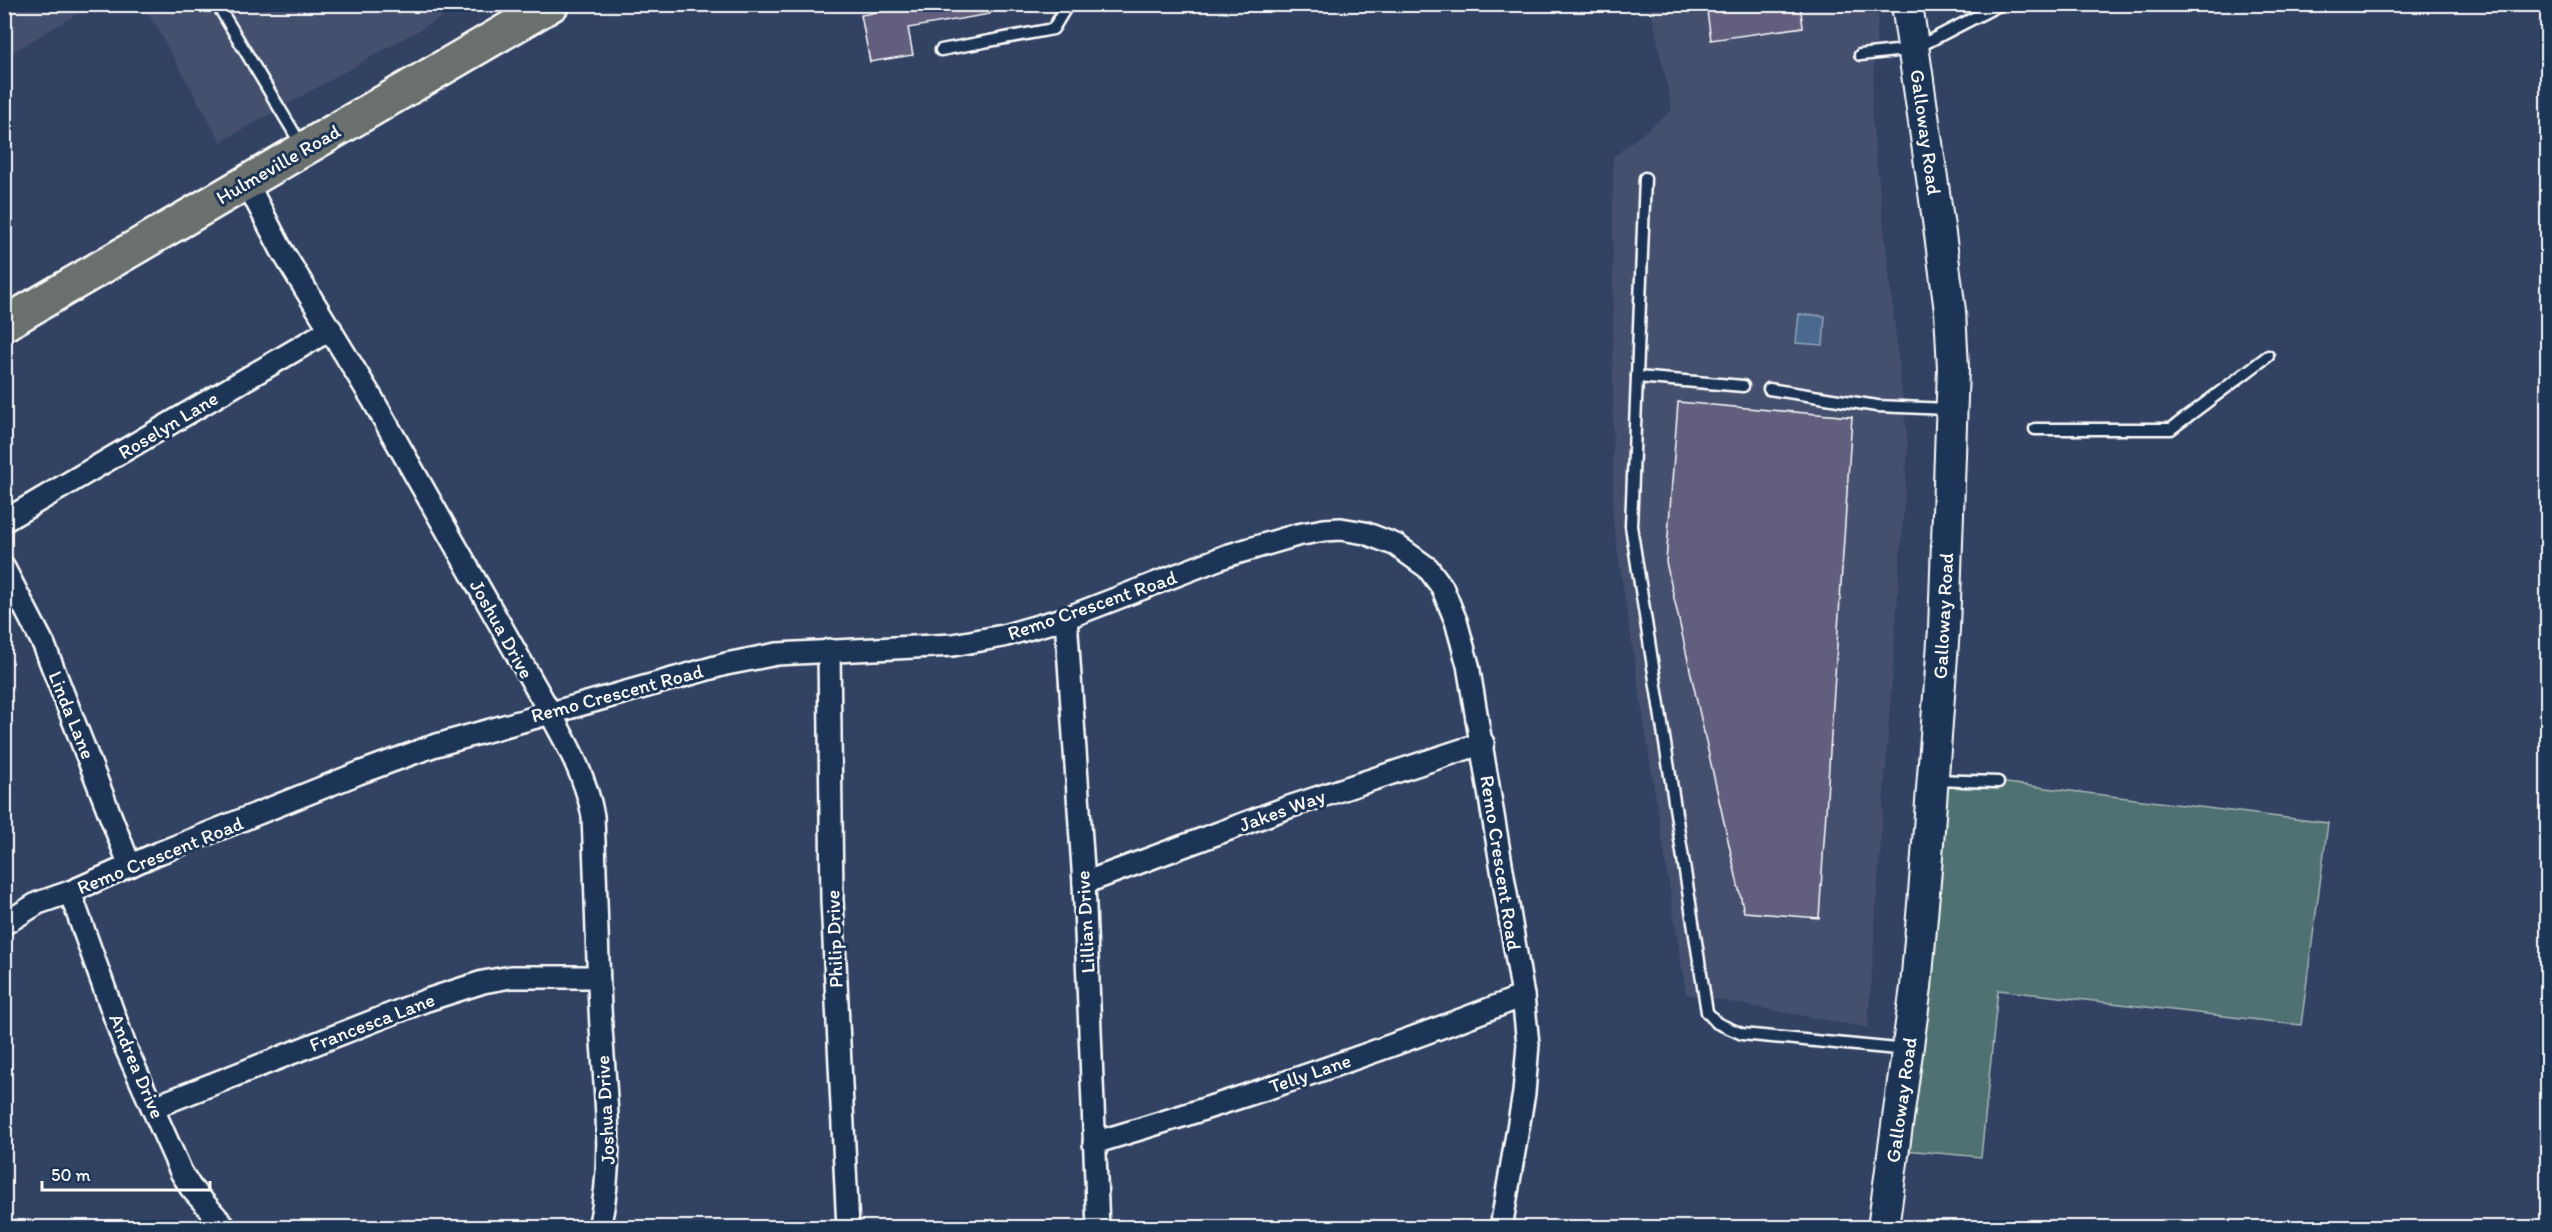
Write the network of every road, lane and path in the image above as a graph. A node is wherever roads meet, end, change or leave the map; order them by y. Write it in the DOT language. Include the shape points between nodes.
graph roads {
  1 [pos="217,4"];
  2 [pos="552,4"];
  3 [pos="1068,4"];
  4 [pos="1907,4"];
  5 [pos="2001,4"];
  6 [pos="1914,49"];
  7 [pos="941,50"];
  8 [pos="1860,55"];
  9 [pos="304,149"];
  10 [pos="1645,178"];
  11 [pos="247,183"];
  12 [pos="4,324"];
  13 [pos="331,329"];
  14 [pos="2268,356"];
  15 [pos="1637,377"];
  16 [pos="1743,386"];
  17 [pos="1769,389"];
  18 [pos="1952,409"];
  19 [pos="2035,429"];
  20 [pos="4,521"];
  21 [pos="4,568"];
  22 [pos="1066,618"];
  23 [pos="829,650"];
  24 [pos="549,711"];
  25 [pos="1483,742"];
  26 [pos="1933,780"];
  27 [pos="1998,782"];
  28 [pos="130,866"];
  29 [pos="1084,883"];
  30 [pos="70,892"];
  31 [pos="4,924"];
  32 [pos="598,977"];
  33 [pos="1522,996"];
  34 [pos="1907,1050"];
  35 [pos="154,1107"];
  36 [pos="1094,1143"];
  37 [pos="226,1227"];
  38 [pos="599,1227"];
  39 [pos="848,1227"];
  40 [pos="1098,1227"];
  41 [pos="1501,1227"];
  42 [pos="1883,1227"];
  1 -- 9 [label="lane"];
  2 -- 9 [label="main road, Hulmeville Road"];
  3 -- 7 [label="lane" via="1053,28"];
  4 -- 6 [label="main road, Galloway Road"];
  5 -- 6 [label="lane"];
  6 -- 8 [label="lane"];
  6 -- 18 [label="main road, Galloway Road" via="1950,311"];
  9 -- 11 [label="main road, Hulmeville Road"];
  10 -- 15 [label="lane"];
  11 -- 12 [label="main road, Hulmeville Road"];
  11 -- 13 [label="street, Joshua Drive" via="281,249"];
  13 -- 20 [label="street, Roselyn Lane"];
  13 -- 24 [label="street, Joshua Drive"];
  14 -- 19 [label="lane" via="2171,429"];
  15 -- 16 [label="lane"];
  15 -- 34 [label="lane" via="1631,526 1707,1012 1717,1023 1742,1034"];
  17 -- 18 [label="lane" via="1877,406"];
  18 -- 26 [label="main road, Galloway Road" via="1944,629"];
  21 -- 28 [label="street, Linda Lane" via="44,645"];
  22 -- 23 [label="street, Remo Crescent Road" via="953,645"];
  22 -- 25 [label="street, Remo Crescent Road" via="1226,556 1297,535 1341,529 1365,533 1411,553 1442,587 1468,665"];
  22 -- 29 [label="street, Lillian Drive"];
  23 -- 24 [label="street, Remo Crescent Road" via="777,654 726,664"];
  23 -- 39 [label="street, Philip Drive" via="832,900"];
  24 -- 28 [label="street, Remo Crescent Road" via="359,773"];
  24 -- 32 [label="street, Joshua Drive" via="588,790 596,880"];
  25 -- 29 [label="street, Jakes Way" via="1286,808"];
  25 -- 33 [label="street, Remo Crescent Road"];
  26 -- 27 [label="lane"];
  26 -- 34 [label="main road, Galloway Road"];
  28 -- 30 [label="street, Remo Crescent Road"];
  29 -- 36 [label="street, Lillian Drive"];
  30 -- 31 [label="street, Remo Crescent Road" via="38,903"];
  30 -- 35 [label="street, Andrea Drive" via="125,1046"];
  32 -- 35 [label="street, Francesca Lane" via="511,977 483,981"];
  32 -- 38 [label="street, Joshua Drive" via="609,1172"];
  33 -- 36 [label="street, Telly Lane" via="1206,1110"];
  33 -- 41 [label="street, Remo Crescent Road" via="1528,1044 1524,1093"];
  34 -- 42 [label="main road, Galloway Road"];
  35 -- 37 [label="street, Andrea Drive" via="191,1188"];
  36 -- 40 [label="street, Lillian Drive"];
}
